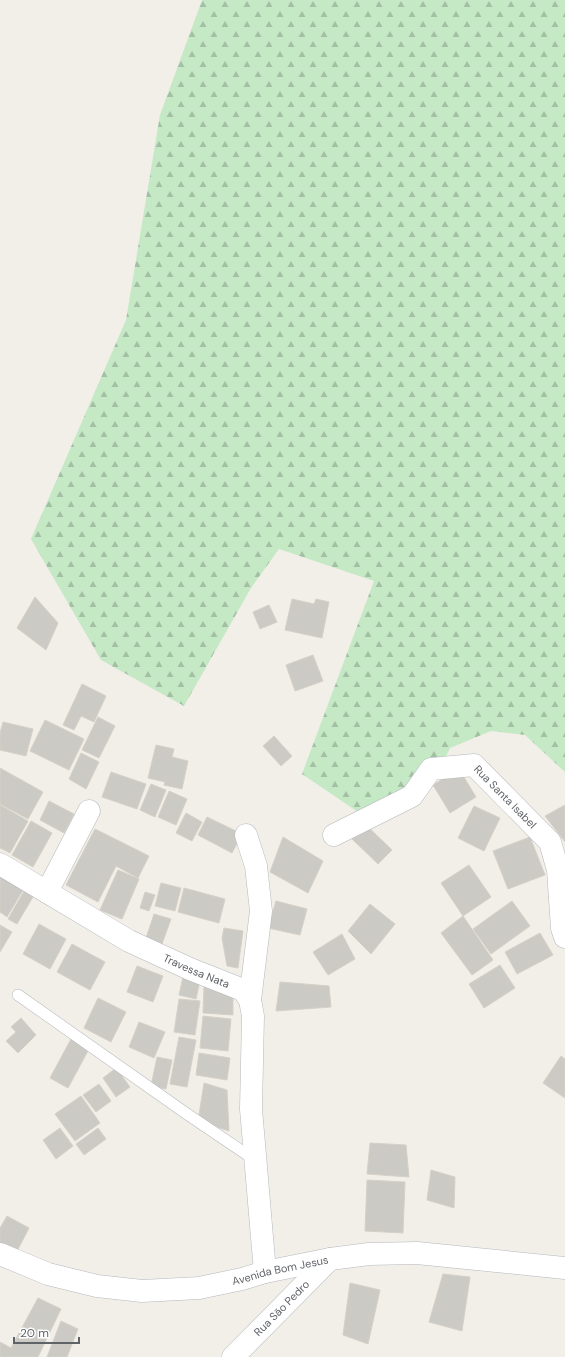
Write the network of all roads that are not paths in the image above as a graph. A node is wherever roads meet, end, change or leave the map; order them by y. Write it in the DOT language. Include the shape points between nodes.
graph roads {
  1 [pos="89,811"];
  2 [pos="246,835"];
  3 [pos="334,835"];
  4 [pos="0,864"];
  5 [pos="47,892"];
  6 [pos="565,937"];
  7 [pos="18,995"];
  8 [pos="250,1000"];
  9 [pos="255,1160"];
  10 [pos="1,1256"];
  11 [pos="330,1259"];
  12 [pos="565,1268"];
  13 [pos="265,1272"];
  14 [pos="233,1357"];
  1 -- 5 [label="street"];
  2 -- 8 [label="street" via="256,866 261,911"];
  3 -- 6 [label="street, Rua Santa Isabel" via="412,796 431,769 474,765 550,842 558,870 562,928"];
  4 -- 5 [label="street, Travessa Nata"];
  5 -- 8 [label="street, Travessa Nata" via="129,941 243,990"];
  7 -- 9 [label="lane"];
  8 -- 9 [label="street" via="253,1016 251,1108"];
  9 -- 13 [label="street"];
  10 -- 13 [label="street, Avenida Bom Jesus" via="48,1274 97,1286 142,1291 199,1288"];
  11 -- 12 [label="street, Avenida Bom Jesus" via="369,1254 417,1254"];
  11 -- 13 [label="street, Avenida Bom Jesus"];
  11 -- 14 [label="street, Rua São Pedro"];
}
